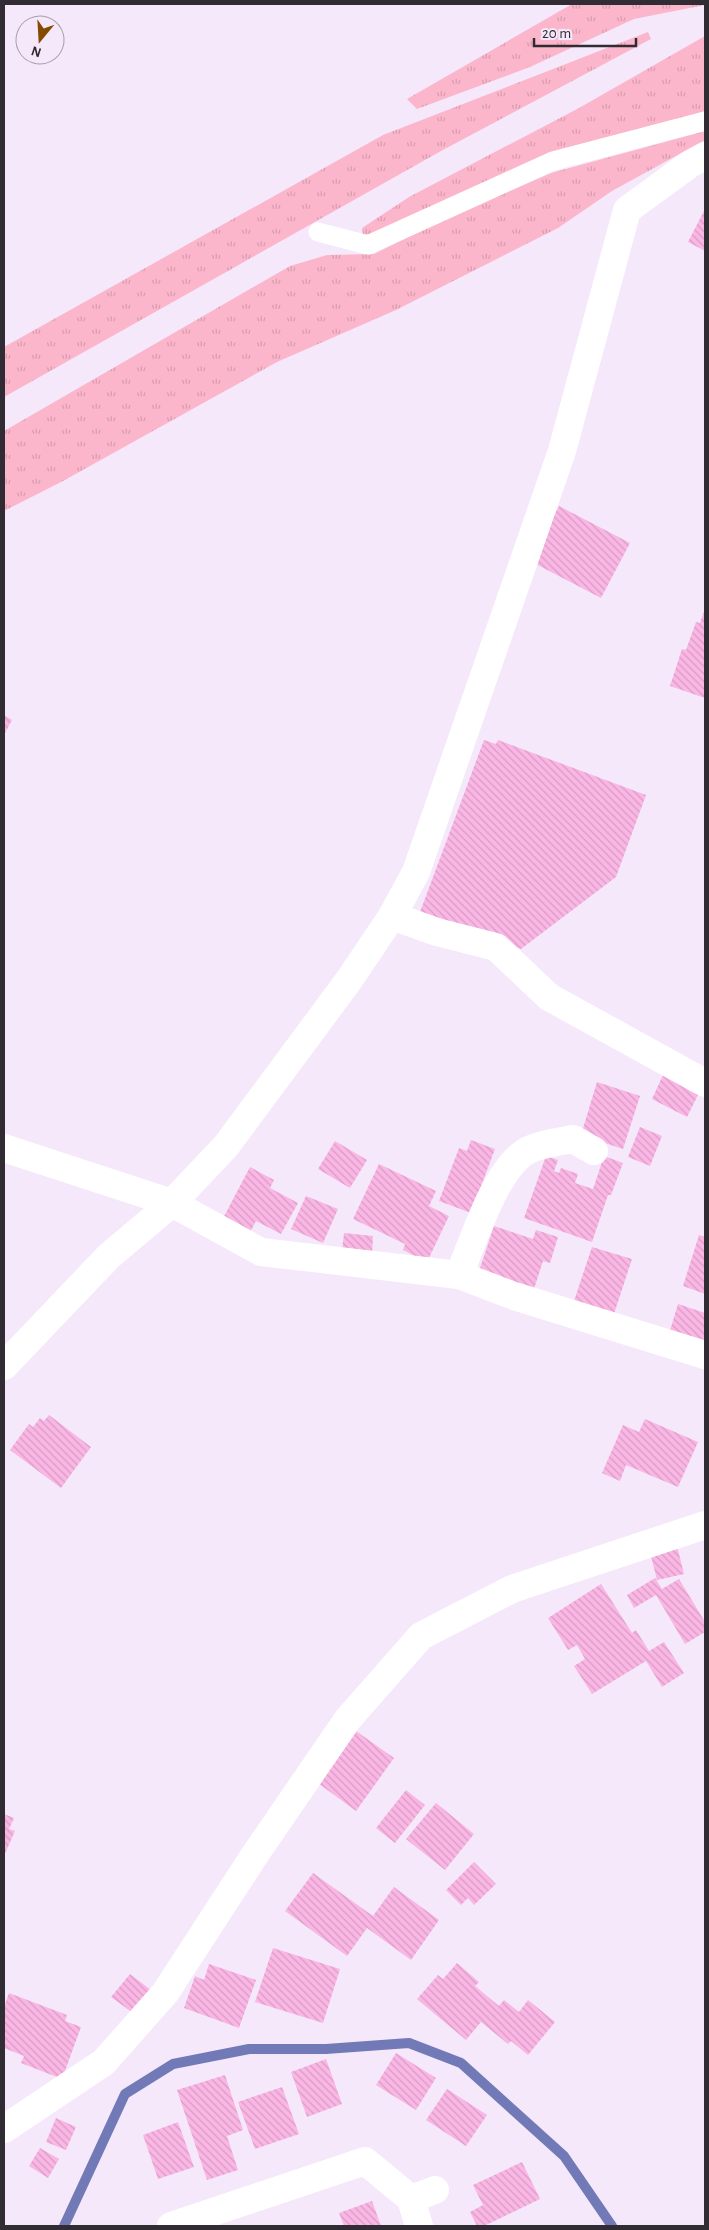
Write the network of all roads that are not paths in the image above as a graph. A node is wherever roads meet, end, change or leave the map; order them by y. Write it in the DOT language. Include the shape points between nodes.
graph roads {
  1 [pos="705,121"];
  2 [pos="705,156"];
  3 [pos="318,232"];
  4 [pos="392,916"];
  5 [pos="705,1082"];
  6 [pos="4,1148"];
  7 [pos="594,1151"];
  8 [pos="172,1203"];
  9 [pos="459,1276"];
  10 [pos="705,1355"];
  11 [pos="4,1366"];
  12 [pos="705,1525"];
  13 [pos="4,2129"];
  14 [pos="171,2226"];
  15 [pos="419,2226"];
  1 -- 3 [label="lane" via="553,161 368,246"];
  2 -- 4 [label="street" via="627,210 562,451 416,872"];
  4 -- 5 [label="street" via="496,947 549,997"];
  4 -- 8 [label="street" via="349,980 226,1146"];
  6 -- 8 [label="street"];
  7 -- 9 [label="street" via="573,1139 522,1154 495,1188"];
  8 -- 9 [label="street" via="261,1252"];
  8 -- 11 [label="street" via="109,1256"];
  9 -- 10 [label="street"];
  12 -- 13 [label="street" via="512,1589 421,1636 348,1719 256,1852 165,1993 104,2062"];
  14 -- 15 [label="street" via="365,2161 423,2194"];
}
